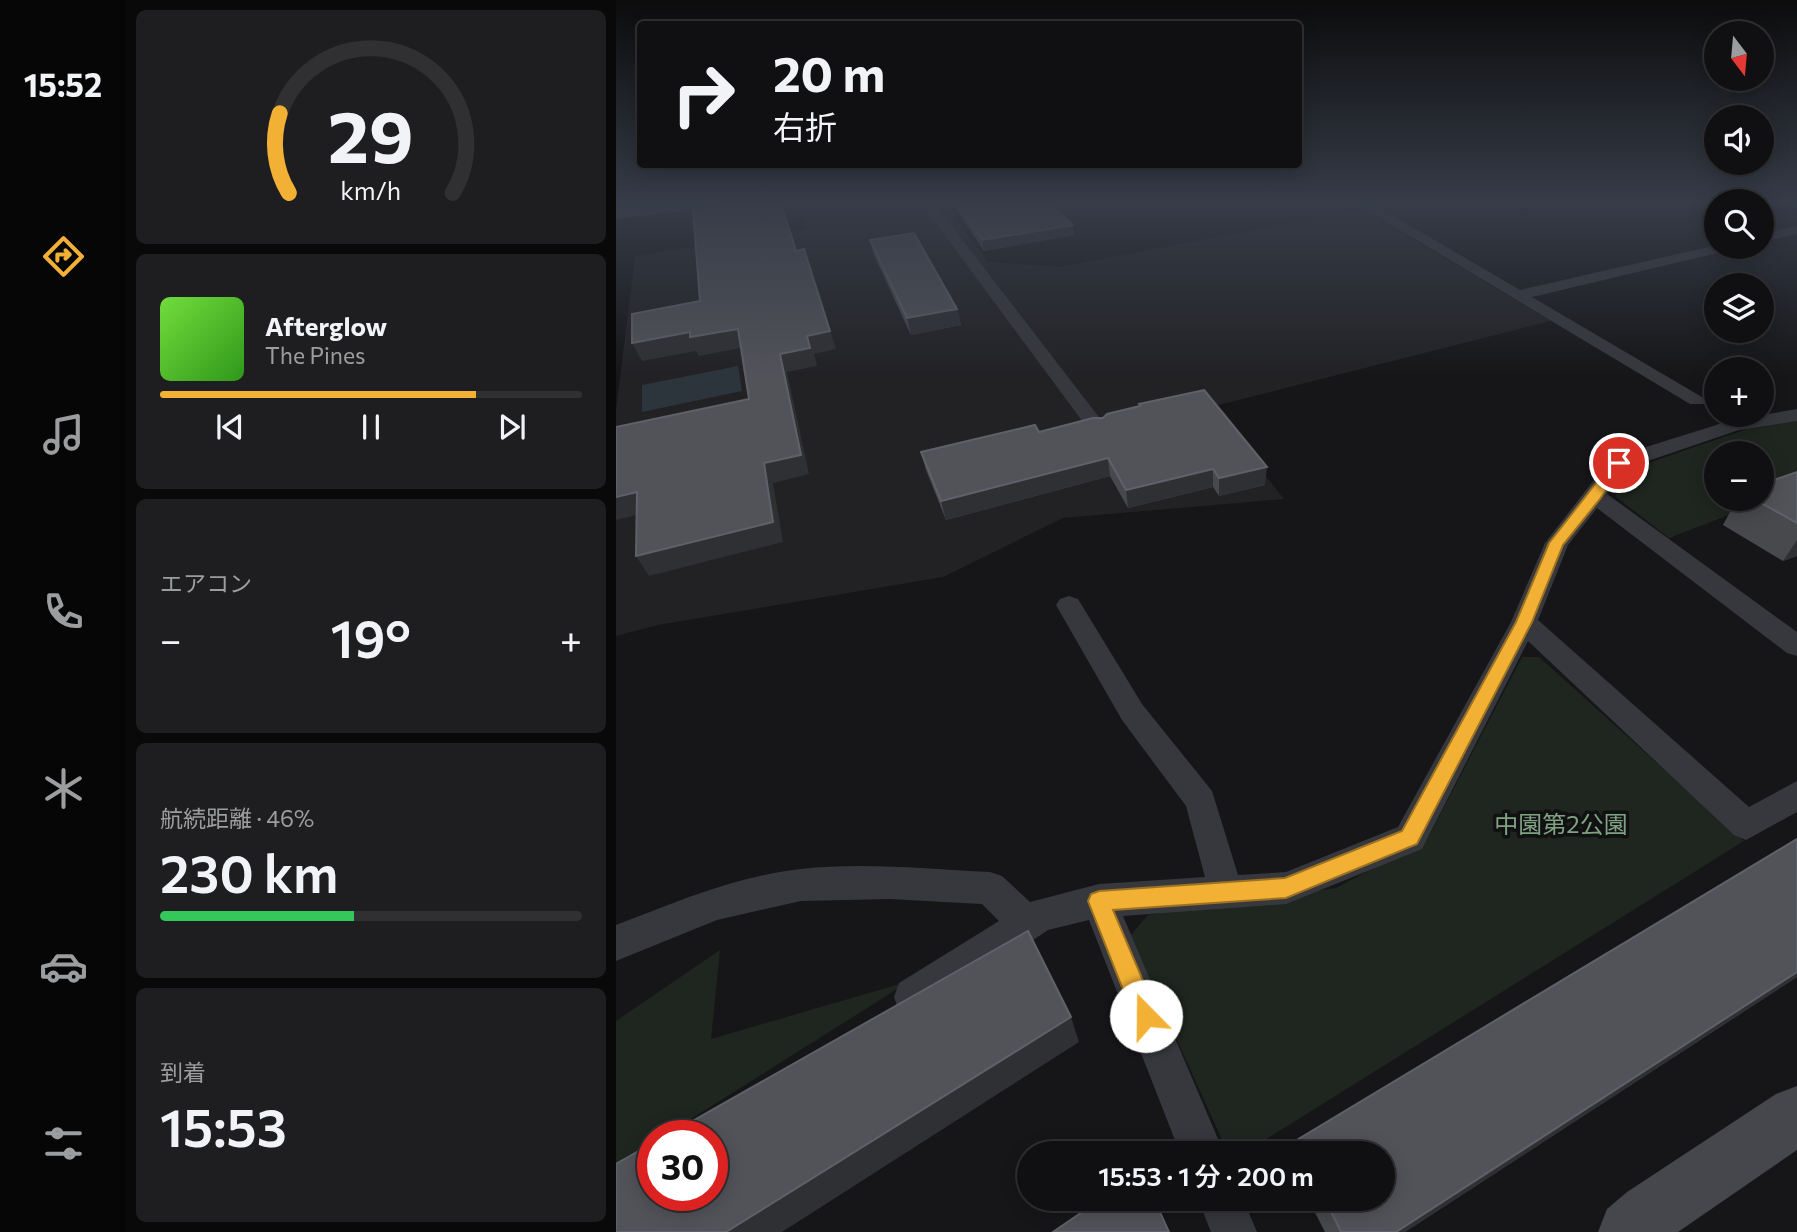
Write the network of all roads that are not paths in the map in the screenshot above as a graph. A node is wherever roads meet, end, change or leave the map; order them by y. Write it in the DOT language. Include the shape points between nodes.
graph roads {
  1 [pos="971,260"];
  2 [pos="1459,260"];
  3 [pos="1667,260"];
  4 [pos="1518,295"];
  5 [pos="1697,400"];
  6 [pos="1797,415"];
  7 [pos="1098,429"];
  8 [pos="1595,496"];
  9 [pos="1069,605"];
  10 [pos="1524,622"];
  11 [pos="1797,646"];
  12 [pos="1797,795"];
  13 [pos="1226,892"];
  14 [pos="1099,901"];
  15 [pos="1027,923"];
  16 [pos="616,943"];
  17 [pos="881,1017"];
  18 [pos="1797,1115"];
  19 [pos="1197,1141"];
  20 [pos="1225,1211"];
  21 [pos="1234,1232"];
  22 [pos="1630,1232"];
  1 -- 7 [label="street"];
  2 -- 4 [label="street"];
  3 -- 4 [label="street"];
  4 -- 5 [label="street"];
  6 -- 8 [label="street" via="1736,425 1619,463"];
  8 -- 10 [label="street" via="1557,543"];
  8 -- 11 [label="street"];
  9 -- 13 [label="street" via="1132,712 1201,801"];
  10 -- 12 [label="street" via="1746,825"];
  10 -- 13 [label="street" via="1410,838 1286,888"];
  13 -- 14 [label="street"];
  14 -- 15 [label="street" via="1040,915"];
  14 -- 19 [label="street"];
  15 -- 16 [label="street" via="990,888 801,885 716,903"];
  15 -- 17 [label="street"];
  18 -- 22 [label="main road" via="1649,1214"];
  20 -- 21 [label="street"];
}
